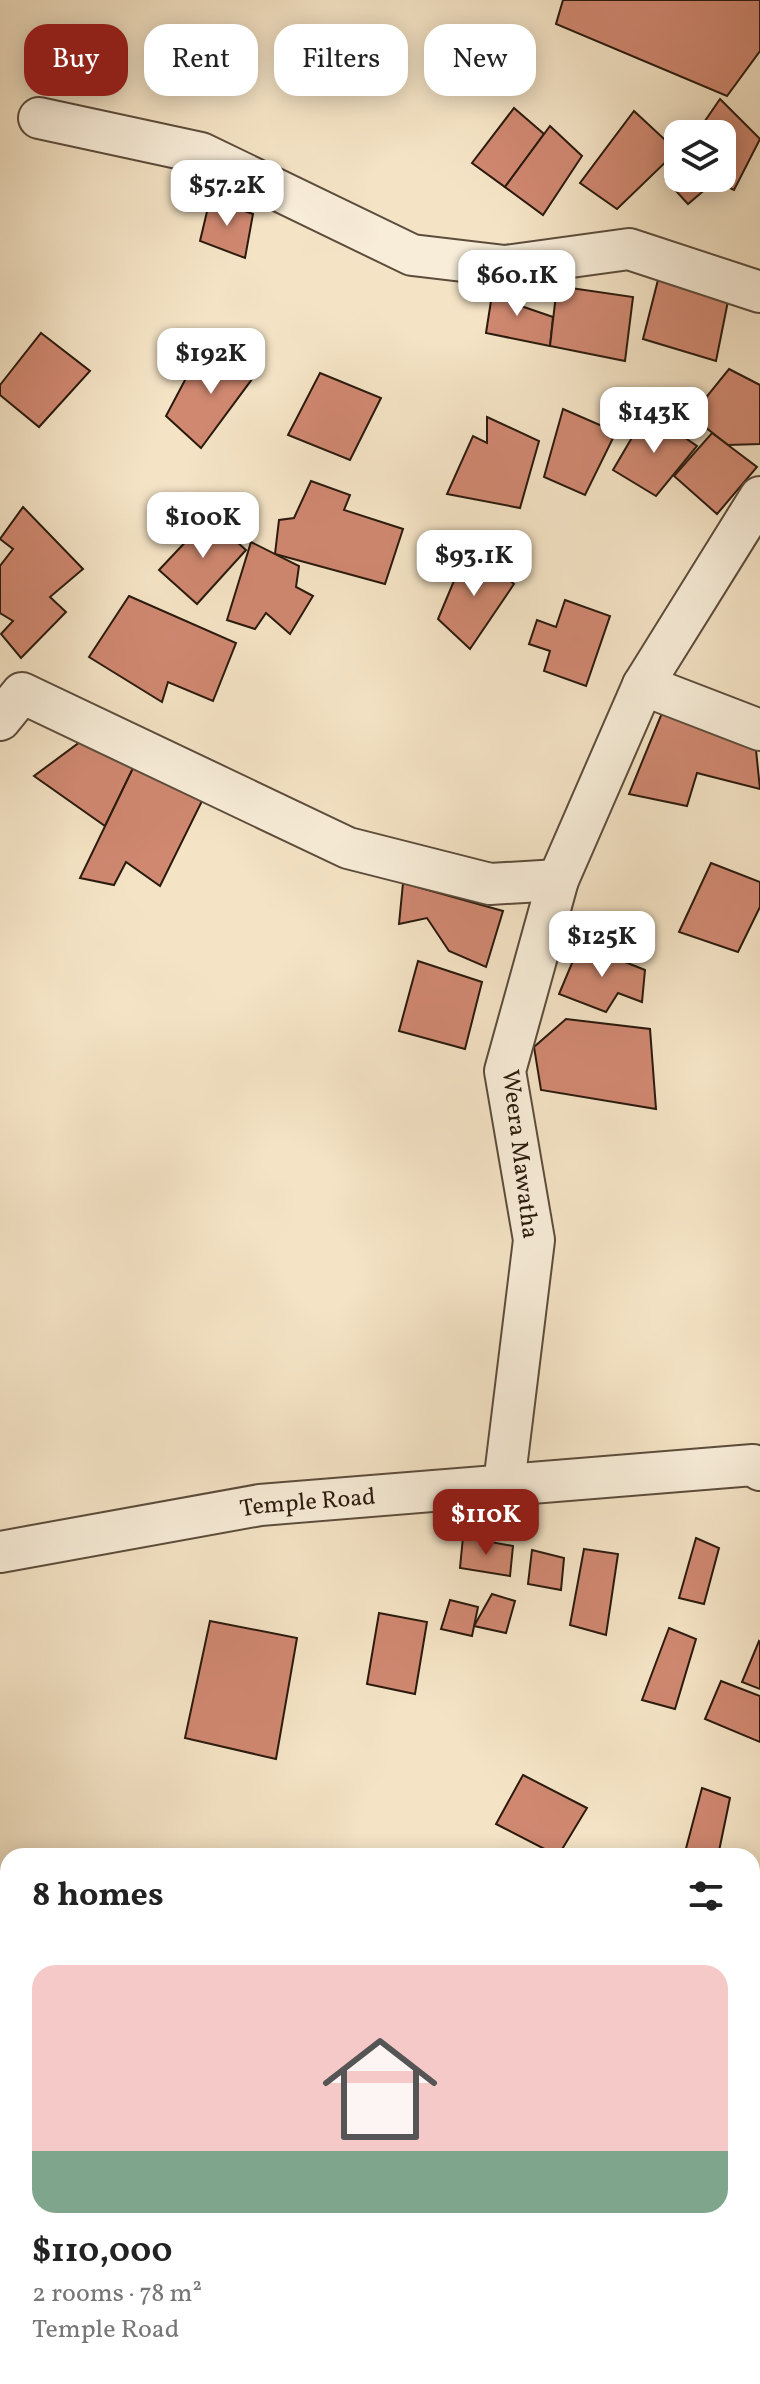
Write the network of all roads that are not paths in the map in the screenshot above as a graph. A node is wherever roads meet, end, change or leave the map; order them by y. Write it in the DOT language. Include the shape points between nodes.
graph roads {
  1 [pos="39,118"];
  2 [pos="760,292"];
  3 [pos="760,497"];
  4 [pos="643,685"];
  5 [pos="0,720"];
  6 [pos="760,730"];
  7 [pos="558,880"];
  8 [pos="760,1470"];
  9 [pos="504,1484"];
  10 [pos="0,1552"];
  1 -- 2 [label="street" via="201,153 412,255 505,266 629,249"];
  3 -- 4 [label="street, Weera Mawatha"];
  4 -- 6 [label="street"];
  4 -- 7 [label="street, Weera Mawatha"];
  5 -- 7 [label="street" via="22,693 348,848 490,884"];
  7 -- 9 [label="street, Weera Mawatha" via="505,1071 534,1240"];
  8 -- 9 [label="street, Temple Road" via="753,1465"];
  9 -- 10 [label="street, Temple Road" via="260,1505"];
}
